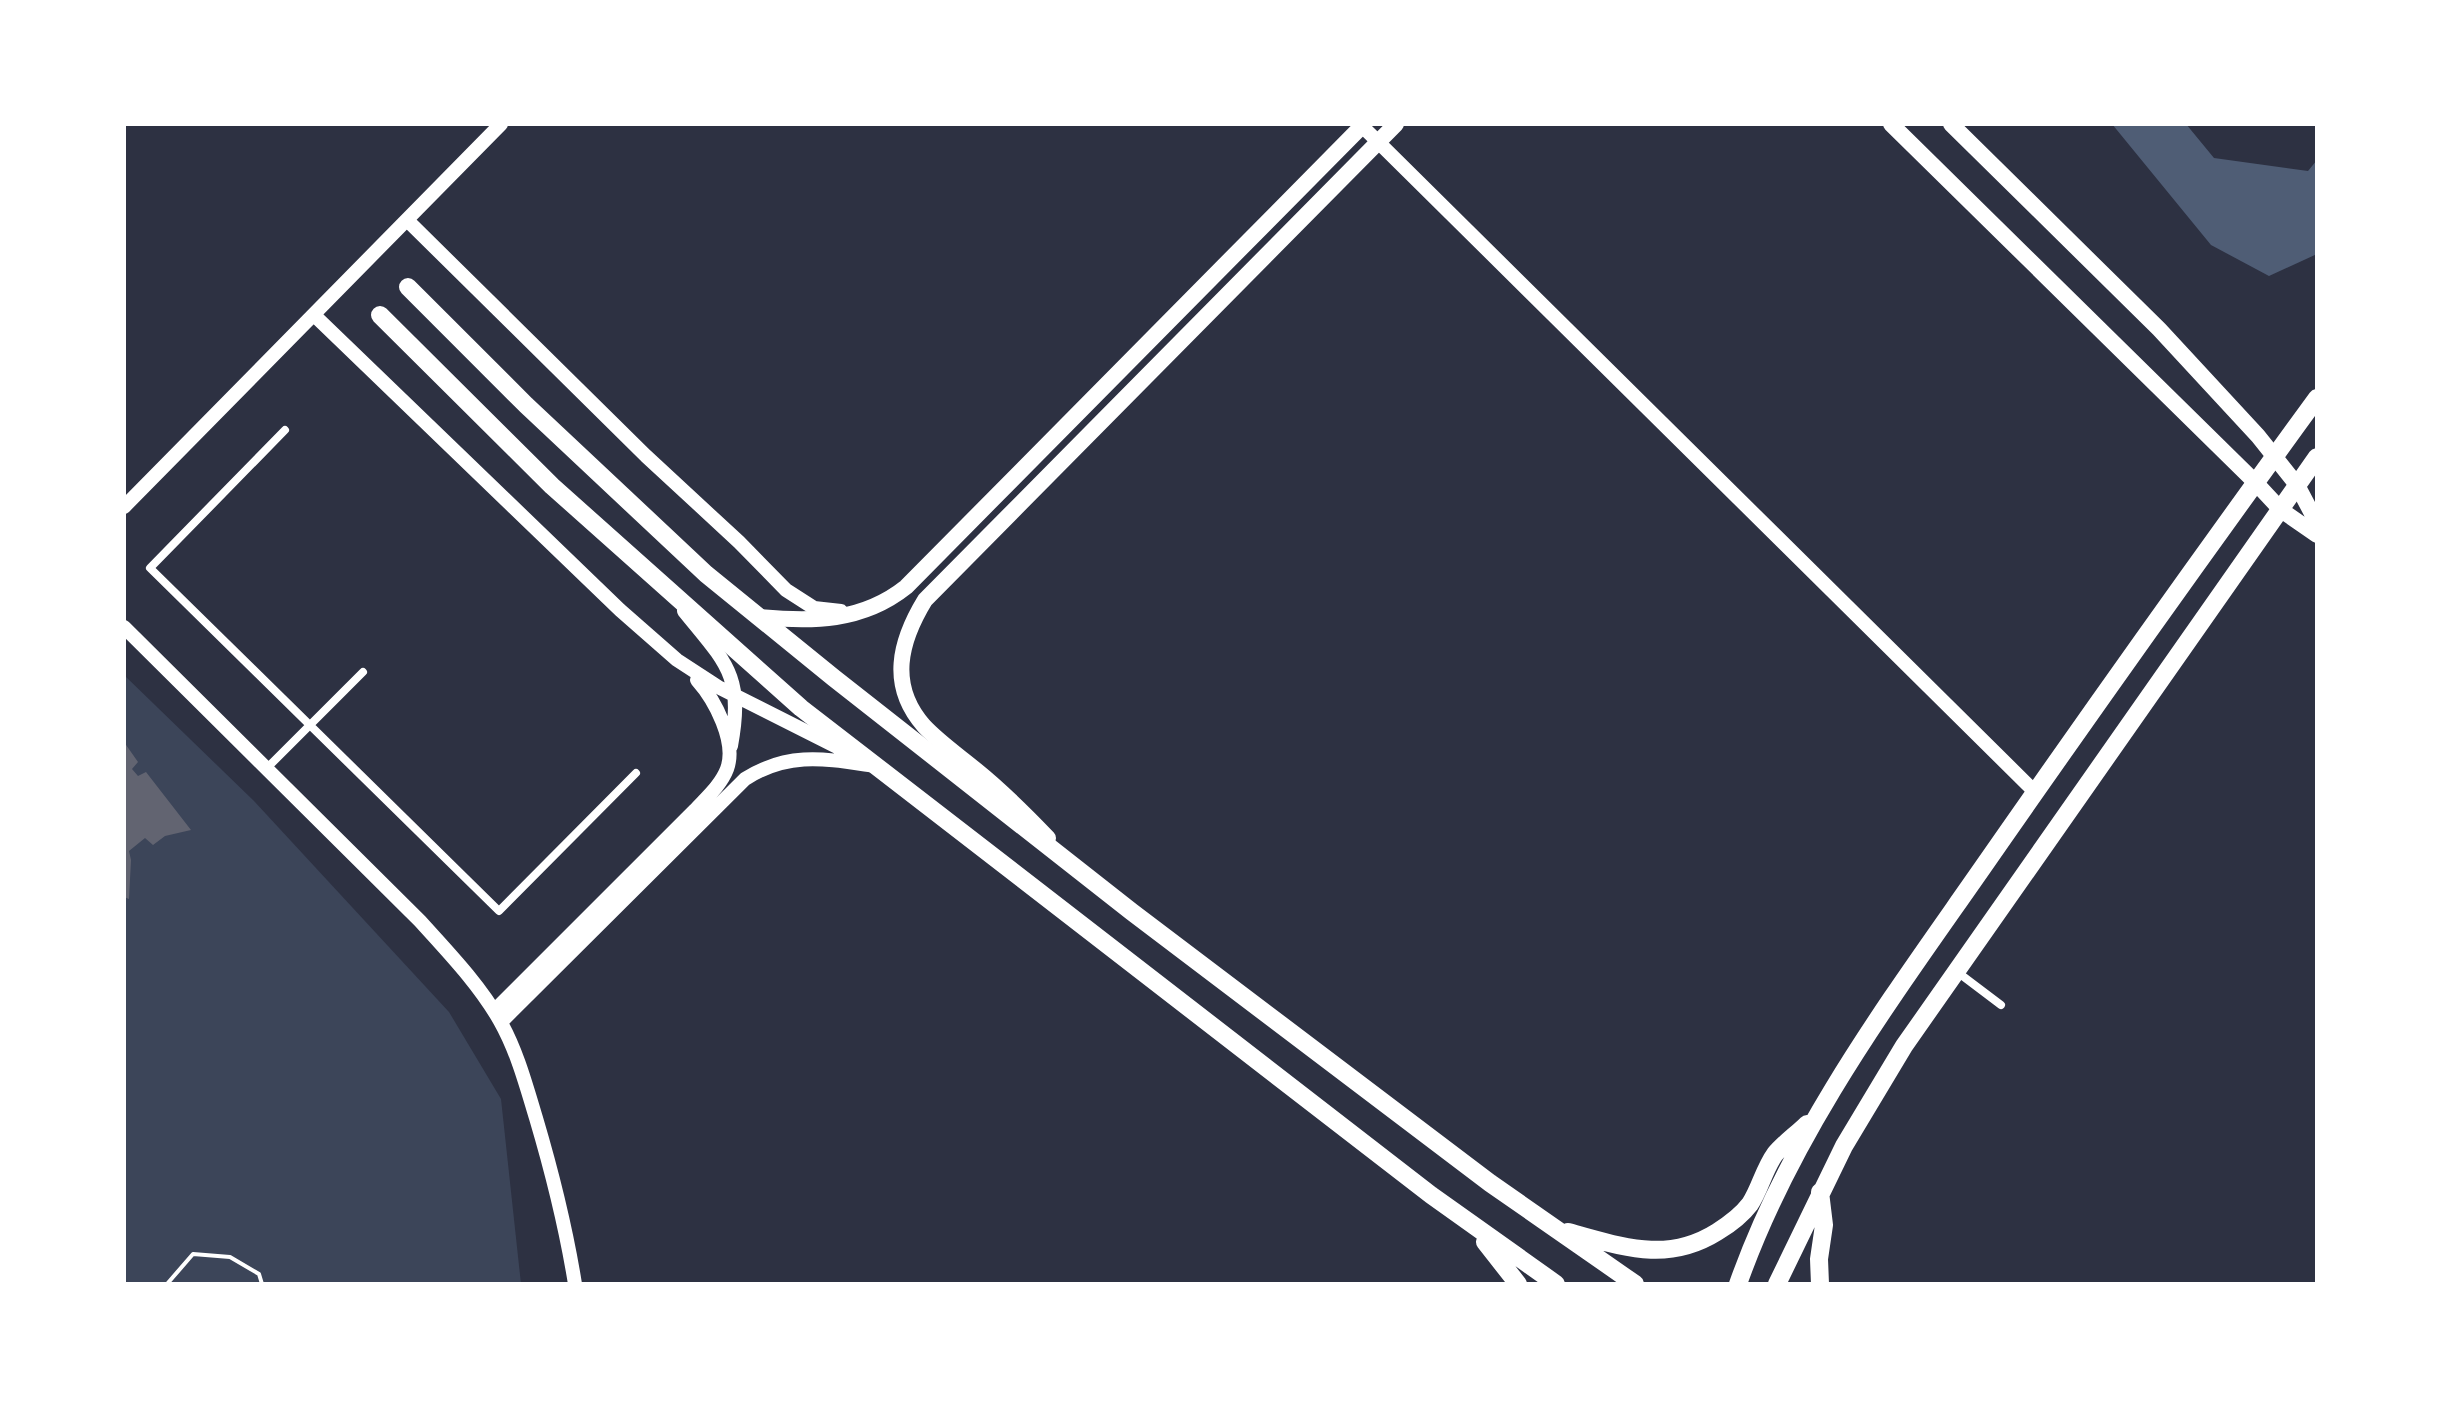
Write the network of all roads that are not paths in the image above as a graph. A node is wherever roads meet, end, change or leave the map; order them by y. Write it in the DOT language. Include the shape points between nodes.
graph roads {
  1 [pos="501,124"];
  2 [pos="1396,124"];
  3 [pos="1891,124"];
  4 [pos="1951,124"];
  5 [pos="1363,125"];
  6 [pos="1378,142"];
  7 [pos="407,220"];
  8 [pos="408,287"];
  9 [pos="314,315"];
  10 [pos="380,315"];
  11 [pos="2317,398"];
  12 [pos="285,430"];
  13 [pos="2274,455"];
  14 [pos="2317,457"];
  15 [pos="2255,482"];
  16 [pos="2297,485"];
  17 [pos="124,507"];
  18 [pos="2281,510"];
  19 [pos="2317,523"];
  20 [pos="2317,535"];
  21 [pos="665,589"];
  22 [pos="866,611"];
  23 [pos="759,617"];
  24 [pos="124,627"];
  25 [pos="677,660"];
  26 [pos="363,672"];
  27 [pos="736,696"];
  28 [pos="310,725"];
  29 [pos="729,754"];
  30 [pos="875,766"];
  31 [pos="267,768"];
  32 [pos="636,773"];
  33 [pos="2035,792"];
  34 [pos="1076,869"];
  35 [pos="1955,971"];
  36 [pos="2001,1005"];
  37 [pos="497,1016"];
  38 [pos="1821,1111"];
  39 [pos="1820,1192"];
  40 [pos="1474,1227"];
  41 [pos="1553,1228"];
  42 [pos="575,1284"];
  43 [pos="1518,1284"];
  44 [pos="1556,1284"];
  45 [pos="1635,1284"];
  46 [pos="1738,1284"];
  47 [pos="1777,1284"];
  48 [pos="1820,1284"];
  1 -- 7 [label="street"];
  2 -- 6 [label="main road"];
  3 -- 15 [label="main road"];
  4 -- 13 [label="main road" via="2159,329"];
  5 -- 6 [label="street"];
  5 -- 22 [label="main road" via="919,574"];
  6 -- 33 [label="street"];
  6 -- 34 [label="main road" via="925,600 907,632 902,678 914,713 1013,801"];
  7 -- 9 [label="street"];
  7 -- 22 [label="street" via="786,590 814,608"];
  8 -- 23 [label="main road" via="617,492"];
  9 -- 17 [label="street"];
  9 -- 25 [label="street"];
  10 -- 21 [label="main road" via="552,486"];
  11 -- 13 [label="main road"];
  12 -- 28 [label="street" via="150,568"];
  13 -- 15 [label="main road"];
  13 -- 16 [label="main road"];
  14 -- 16 [label="main road"];
  15 -- 18 [label="main road"];
  15 -- 33 [label="main road"];
  16 -- 18 [label="main road"];
  16 -- 19 [label="main road"];
  18 -- 20 [label="main road"];
  18 -- 35 [label="main road"];
  21 -- 27 [label="street" via="724,662"];
  21 -- 30 [label="main road"];
  22 -- 23 [label="main road" via="815,621"];
  23 -- 34 [label="main road"];
  24 -- 31 [label="street"];
  25 -- 27 [label="street"];
  25 -- 29 [label="street" via="713,700"];
  26 -- 28 [label="street"];
  27 -- 29 [label="street"];
  27 -- 30 [label="street"];
  28 -- 31 [label="street"];
  28 -- 32 [label="street" via="499,911"];
  29 -- 37 [label="street" via="723,777 703,801"];
  30 -- 37 [label="street" via="803,759 772,765 745,779"];
  30 -- 40 [label="main road"];
  31 -- 37 [label="street" via="420,921"];
  33 -- 38 [label="main road" via="1862,1041"];
  34 -- 41 [label="main road"];
  35 -- 36 [label="street"];
  35 -- 39 [label="main road" via="1873,1094"];
  37 -- 42 [label="street" via="518,1060 551,1168"];
  38 -- 41 [label="main road" via="1775,1154 1736,1220 1684,1248 1657,1252 1623,1247"];
  38 -- 46 [label="main road" via="1770,1208"];
  39 -- 47 [label="main road"];
  39 -- 48 [label="main road"];
  40 -- 43 [label="main road"];
  40 -- 44 [label="main road"];
  41 -- 45 [label="main road"];
}
